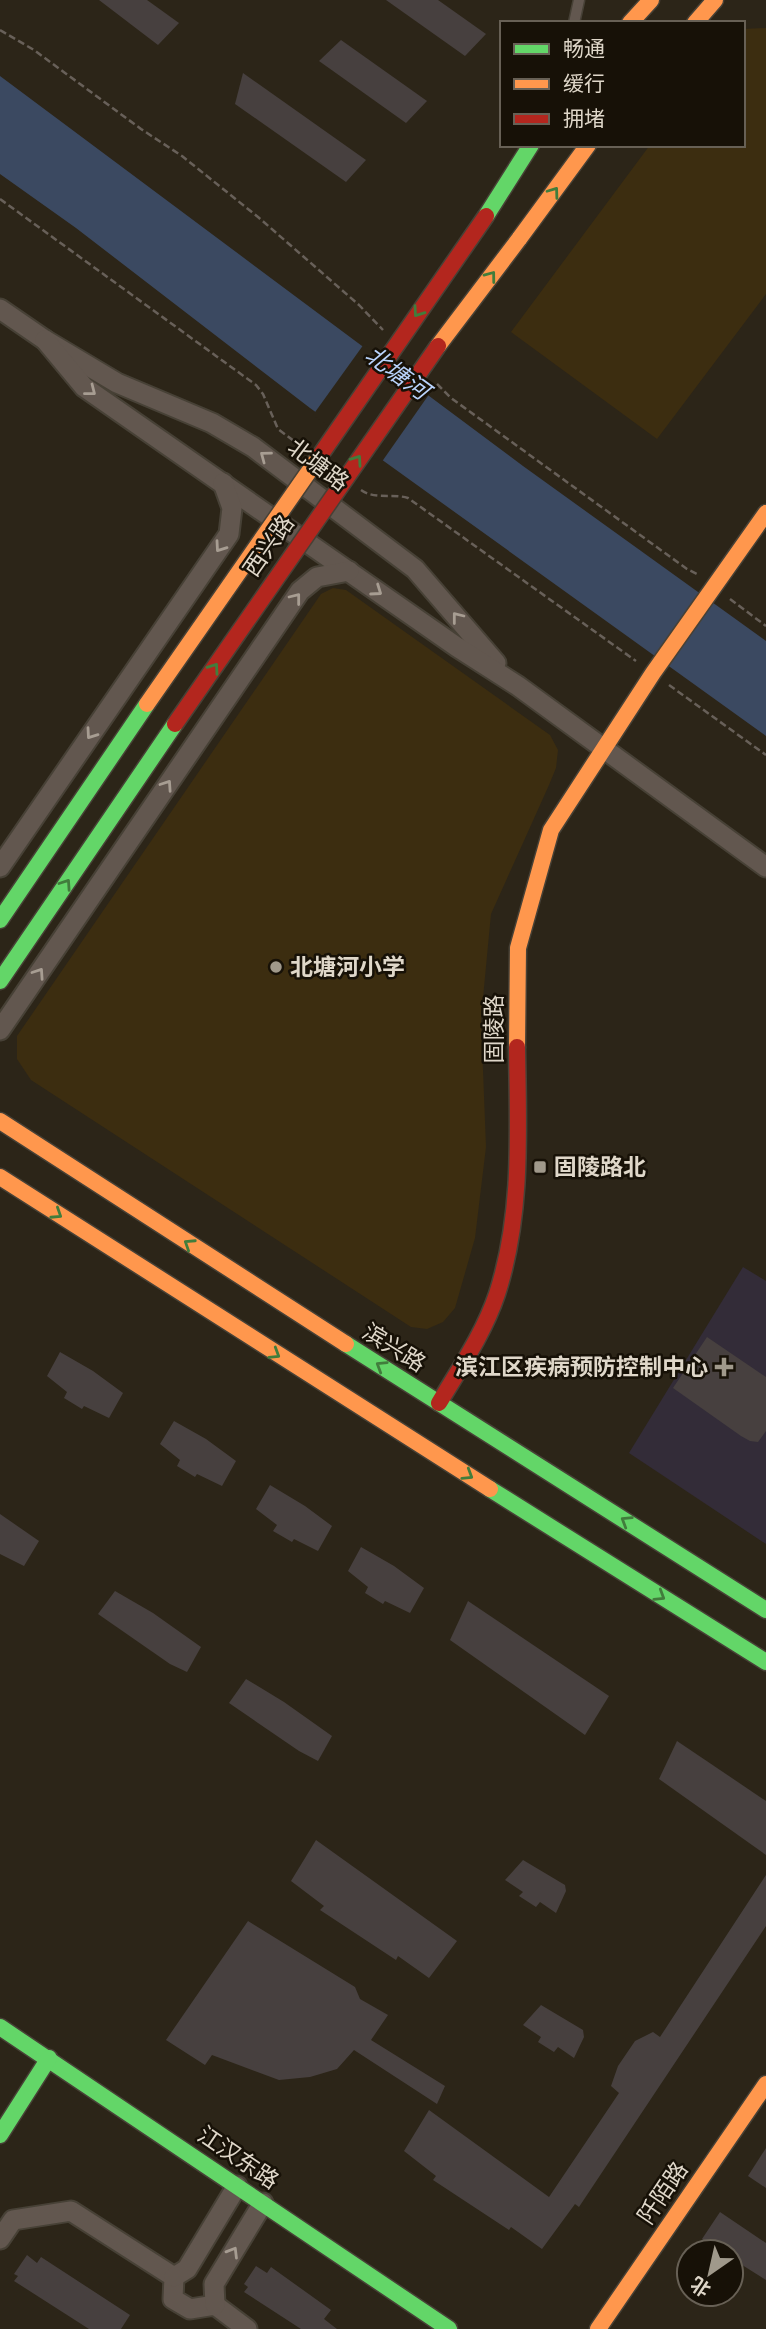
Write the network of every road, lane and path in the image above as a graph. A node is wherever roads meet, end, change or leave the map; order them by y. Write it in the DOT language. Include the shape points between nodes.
graph roads {
  1 [pos="579,0"];
  2 [pos="651,0"];
  3 [pos="715,0"];
  4 [pos="575,21"];
  5 [pos="633,21"];
  6 [pos="697,21"];
  7 [pos="530,147"];
  8 [pos="587,147"];
  9 [pos="0,309"];
  10 [pos="45,340"];
  11 [pos="223,483"];
  12 [pos="766,513"];
  13 [pos="349,571"];
  14 [pos="653,673"];
  15 [pos="519,687"];
  16 [pos="602,750"];
  17 [pos="766,755"];
  18 [pos="0,867"];
  19 [pos="766,867"];
  20 [pos="0,920"];
  21 [pos="0,981"];
  22 [pos="0,1030"];
  23 [pos="0,1121"];
  24 [pos="0,1177"];
  25 [pos="439,1403"];
  26 [pos="766,1610"];
  27 [pos="766,1662"];
  28 [pos="0,2026"];
  29 [pos="49,2058"];
  30 [pos="766,2084"];
  31 [pos="0,2135"];
  32 [pos="237,2186"];
  33 [pos="263,2203"];
  34 [pos="0,2239"];
  35 [pos="174,2277"];
  36 [pos="215,2305"];
  37 [pos="247,2329"];
  38 [pos="449,2329"];
  39 [pos="598,2329"];
  1 -- 4 [label="lane"];
  2 -- 5 [label="main road"];
  3 -- 6 [label="main road"];
  7 -- 20 [label="main road, 西兴路, one-way, bridge"];
  21 -- 8 [label="main road, 西兴路, one-way, bridge" via="424,364"];
  9 -- 10 [label="street, 北塘路"];
  10 -- 11 [label="street, 北塘路, one-way" via="84,387"];
  15 -- 10 [label="street, 北塘路, one-way" via="415,569 253,447 212,423 117,383"];
  11 -- 13 [label="street, 北塘路"];
  11 -- 18 [label="street, 西兴路, one-way" via="232,508 229,534"];
  12 -- 14 [label="main road, 固陵路"];
  13 -- 15 [label="street, 北塘路, one-way"];
  22 -- 13 [label="street, one-way" via="300,591 317,578"];
  14 -- 16 [label="main road, 固陵路"];
  14 -- 17 [label="path"];
  15 -- 16 [label="street, 北塘路"];
  16 -- 19 [label="street, 北塘路"];
  16 -- 25 [label="main road, 固陵路" via="551,830 518,948 519,1164 511,1234 497,1294 471,1351"];
  25 -- 23 [label="main road, 滨兴路, one-way"];
  24 -- 27 [label="main road, one-way"];
  26 -- 25 [label="main road, 滨兴路, one-way"];
  28 -- 29 [label="main road, 江汉东路"];
  29 -- 31 [label="main road"];
  29 -- 32 [label="main road, 江汉东路"];
  30 -- 39 [label="main road, 阡陌路"];
  32 -- 33 [label="main road, 江汉东路"];
  32 -- 35 [label="street" via="187,2269"];
  36 -- 33 [label="street, one-way" via="214,2284"];
  33 -- 38 [label="main road, 江汉东路"];
  34 -- 35 [label="street" via="13,2220 71,2211"];
  35 -- 36 [label="street" via="173,2300 190,2309"];
  36 -- 37 [label="street"];
}
